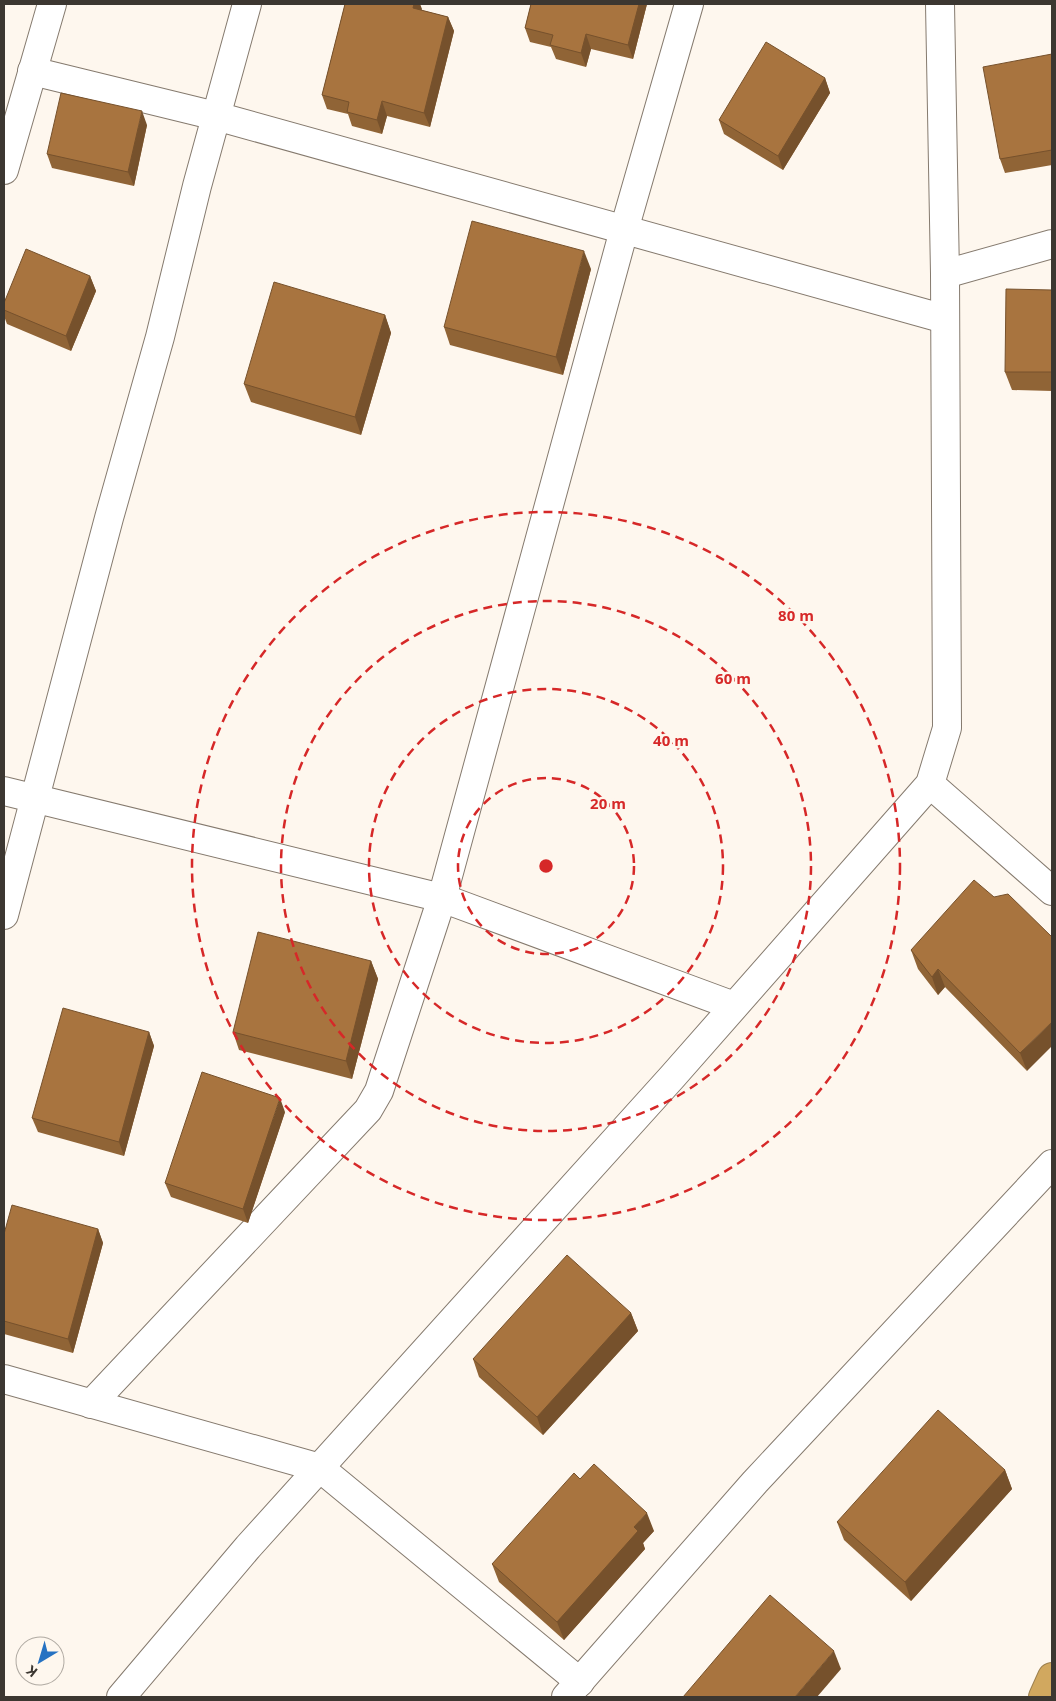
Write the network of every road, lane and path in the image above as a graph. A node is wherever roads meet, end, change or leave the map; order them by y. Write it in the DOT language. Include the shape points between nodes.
graph roads {
  1 [pos="52,4"];
  2 [pos="247,4"];
  3 [pos="689,4"];
  4 [pos="940,4"];
  5 [pos="32,71"];
  6 [pos="216,116"];
  7 [pos="6,155"];
  8 [pos="624,230"];
  9 [pos="1052,244"];
  10 [pos="945,274"];
  11 [pos="945,318"];
  12 [pos="930,784"];
  13 [pos="4,791"];
  14 [pos="35,799"];
  15 [pos="1052,891"];
  16 [pos="442,898"];
  17 [pos="4,915"];
  18 [pos="734,1006"];
  19 [pos="1052,1164"];
  20 [pos="4,1379"];
  21 [pos="91,1404"];
  22 [pos="320,1468"];
  23 [pos="1052,1677"];
  24 [pos="573,1689"];
  25 [pos="121,1697"];
  26 [pos="1043,1697"];
  1 -- 5 [label="street"];
  2 -- 6 [label="street"];
  3 -- 8 [label="street"];
  4 -- 10 [label="street"];
  5 -- 6 [label="street"];
  5 -- 7 [label="street"];
  6 -- 8 [label="street"];
  6 -- 14 [label="street"];
  8 -- 11 [label="street"];
  8 -- 16 [label="street"];
  9 -- 10 [label="street"];
  10 -- 11 [label="street"];
  11 -- 12 [label="street" via="947,728"];
  12 -- 15 [label="street"];
  12 -- 18 [label="street"];
  13 -- 14 [label="street"];
  14 -- 16 [label="street"];
  14 -- 17 [label="street"];
  16 -- 18 [label="street"];
  16 -- 21 [label="street" via="379,1091 368,1110"];
  18 -- 22 [label="street"];
  19 -- 24 [label="street" via="755,1482"];
  20 -- 21 [label="street"];
  21 -- 22 [label="street"];
  22 -- 24 [label="street"];
  22 -- 25 [label="street" via="248,1547"];
  23 -- 26 [label="highway"];
}
